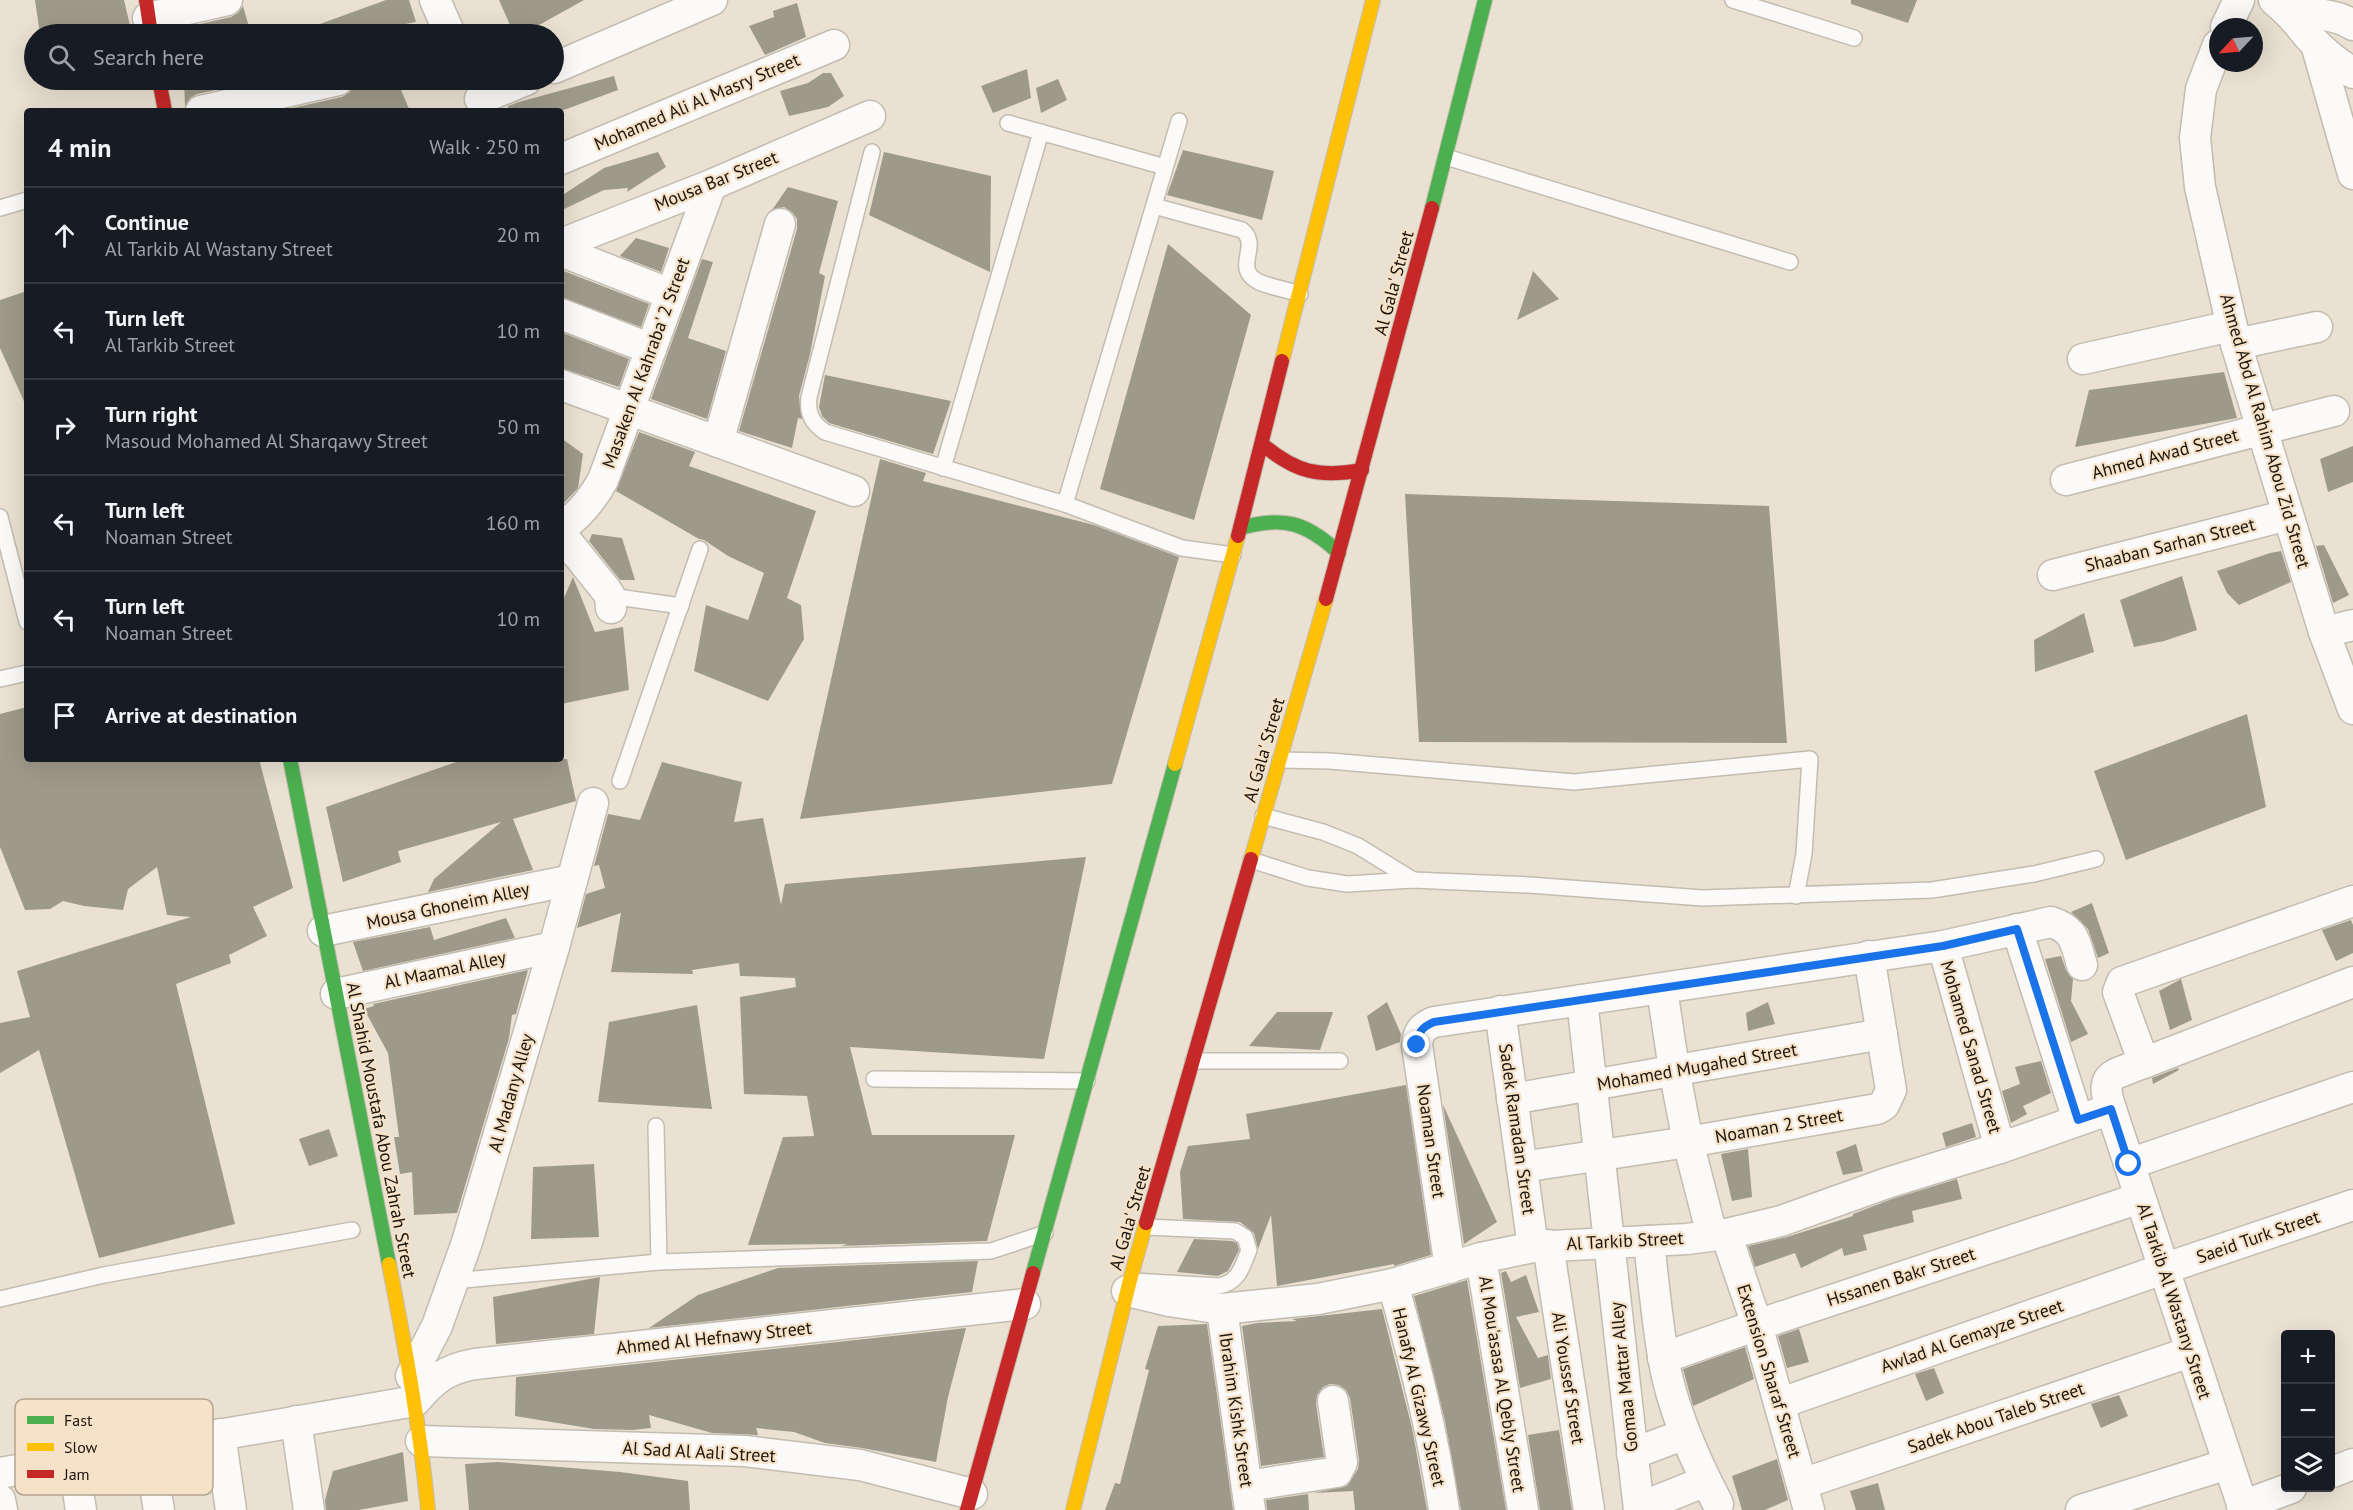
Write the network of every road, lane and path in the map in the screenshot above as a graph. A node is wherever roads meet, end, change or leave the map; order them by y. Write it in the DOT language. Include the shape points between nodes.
graph roads {
  1 [pos="227,0"];
  2 [pos="435,0"];
  3 [pos="712,0"];
  4 [pos="1373,0"];
  5 [pos="1485,0"];
  6 [pos="1733,0"];
  7 [pos="2239,0"];
  8 [pos="2283,7"];
  9 [pos="148,18"];
  10 [pos="2230,18"];
  11 [pos="446,24"];
  12 [pos="2353,25"];
  13 [pos="1854,38"];
  14 [pos="2316,44"];
  15 [pos="834,45"];
  16 [pos="564,64"];
  17 [pos="2209,68"];
  18 [pos="2353,73"];
  19 [pos="161,90"];
  20 [pos="294,90"];
  21 [pos="498,90"];
  22 [pos="479,97"];
  23 [pos="164,108"];
  24 [pos="214,108"];
  25 [pos="870,116"];
  26 [pos="1179,120"];
  27 [pos="1008,123"];
  28 [pos="1041,132"];
  29 [pos="872,152"];
  30 [pos="564,158"];
  31 [pos="1446,158"];
  32 [pos="1165,167"];
  33 [pos="2353,174"];
  34 [pos="711,185"];
  35 [pos="24,201"];
  36 [pos="1154,206"];
  37 [pos="0,208"];
  38 [pos="780,224"];
  39 [pos="564,243"];
  40 [pos="564,252"];
  41 [pos="1790,262"];
  42 [pos="670,294"];
  43 [pos="1300,294"];
  44 [pos="564,315"];
  45 [pos="2318,327"];
  46 [pos="2233,335"];
  47 [pos="651,349"];
  48 [pos="2083,359"];
  49 [pos="564,385"];
  50 [pos="629,409"];
  51 [pos="2334,411"];
  52 [pos="2261,429"];
  53 [pos="718,442"];
  54 [pos="1262,444"];
  55 [pos="943,468"];
  56 [pos="1362,470"];
  57 [pos="2066,480"];
  58 [pos="854,491"];
  59 [pos="1065,504"];
  60 [pos="2288,515"];
  61 [pos="0,517"];
  62 [pos="564,526"];
  63 [pos="1240,528"];
  64 [pos="564,538"];
  65 [pos="700,549"];
  66 [pos="1339,553"];
  67 [pos="1233,555"];
  68 [pos="2053,575"];
  69 [pos="610,602"];
  70 [pos="681,606"];
  71 [pos="24,610"];
  72 [pos="2353,625"];
  73 [pos="2324,632"];
  74 [pos="24,674"];
  75 [pos="0,679"];
  76 [pos="2353,709"];
  77 [pos="1280,760"];
  78 [pos="291,762"];
  79 [pos="620,781"];
  80 [pos="593,803"];
  81 [pos="1263,816"];
  82 [pos="1251,860"];
  83 [pos="2096,860"];
  84 [pos="572,880"];
  85 [pos="1413,880"];
  86 [pos="1796,896"];
  87 [pos="2353,901"];
  88 [pos="2017,929"];
  89 [pos="323,932"];
  90 [pos="1943,946"];
  91 [pos="554,947"];
  92 [pos="1869,956"];
  93 [pos="2082,965"];
  94 [pos="2353,982"];
  95 [pos="1662,989"];
  96 [pos="336,994"];
  97 [pos="1582,1000"];
  98 [pos="1500,1011"];
  99 [pos="1882,1034"];
  100 [pos="1193,1061"];
  101 [pos="1340,1061"];
  102 [pos="2144,1063"];
  103 [pos="1674,1069"];
  104 [pos="874,1079"];
  105 [pos="1087,1081"];
  106 [pos="1592,1086"];
  107 [pos="2353,1087"];
  108 [pos="1512,1099"];
  109 [pos="2108,1100"];
  110 [pos="2078,1120"];
  111 [pos="656,1125"];
  112 [pos="1688,1142"];
  113 [pos="2000,1148"];
  114 [pos="1599,1155"];
  115 [pos="2129,1164"];
  116 [pos="1522,1167"];
  117 [pos="2140,1197"];
  118 [pos="2353,1205"];
  119 [pos="1146,1227"];
  120 [pos="352,1230"];
  121 [pos="1045,1233"];
  122 [pos="1719,1234"];
  123 [pos="1649,1241"];
  124 [pos="1610,1243"];
  125 [pos="1541,1246"];
  126 [pos="1482,1258"];
  127 [pos="659,1262"];
  128 [pos="1449,1268"];
  129 [pos="2163,1269"];
  130 [pos="453,1281"];
  131 [pos="1392,1284"];
  132 [pos="1129,1286"];
  133 [pos="0,1299"];
  134 [pos="1025,1304"];
  135 [pos="1222,1309"];
  136 [pos="1757,1324"];
  137 [pos="2190,1352"];
  138 [pos="1663,1358"];
  139 [pos="413,1389"];
  140 [pos="1333,1401"];
  141 [pos="1781,1403"];
  142 [pos="296,1421"];
  143 [pos="220,1434"];
  144 [pos="1685,1434"];
  145 [pos="213,1435"];
  146 [pos="421,1441"];
  147 [pos="1632,1454"];
  148 [pos="2228,1464"];
  149 [pos="2353,1464"];
  150 [pos="15,1470"];
  151 [pos="2335,1471"];
  152 [pos="0,1473"];
  153 [pos="2281,1492"];
  154 [pos="79,1495"];
  155 [pos="156,1495"];
  156 [pos="1806,1497"];
  157 [pos="1248,1498"];
  158 [pos="0,1500"];
  159 [pos="970,1502"];
  160 [pos="2243,1508"];
  161 [pos="1639,1509"];
  162 [pos="2,1510"];
  163 [pos="81,1510"];
  164 [pos="159,1510"];
  165 [pos="231,1510"];
  166 [pos="309,1510"];
  167 [pos="428,1510"];
  168 [pos="1073,1510"];
  169 [pos="1444,1510"];
  170 [pos="1523,1510"];
  171 [pos="1589,1510"];
  172 [pos="2081,1510"];
  1 -- 9 [label="street"];
  2 -- 11 [label="street"];
  3 -- 16 [label="street"];
  4 -- 43 [label="main road"];
  5 -- 31 [label="main road, Al Gala' Street"];
  6 -- 13 [label="lane"];
  7 -- 10 [label="street"];
  8 -- 12 [label="street" via="2326,14"];
  8 -- 14 [label="street"];
  14 -- 18 [label="street"];
  14 -- 33 [label="street"];
  15 -- 30 [label="street, Mohamed Ali Al Masry Street"];
  17 -- 46 [label="street, Ahmed Abd Al Rahim Abou Zid Street" via="2201,89 2195,138 2200,188"];
  19 -- 23 [label="main road"];
  20 -- 24 [label="street"];
  21 -- 22 [label="street"];
  25 -- 34 [label="street, Mousa Bar Street"];
  26 -- 32 [label="lane"];
  27 -- 28 [label="lane"];
  28 -- 32 [label="lane"];
  28 -- 55 [label="lane"];
  29 -- 55 [label="lane" via="808,408 811,418 825,432"];
  31 -- 41 [label="lane"];
  31 -- 56 [label="main road, Al Gala' Street"];
  32 -- 36 [label="lane"];
  34 -- 39 [label="street, Mousa Bar Street"];
  34 -- 42 [label="street, Masaken Al Kahraba' 2 Street"];
  35 -- 37 [label="lane"];
  36 -- 43 [label="lane" via="1242,230 1250,238 1245,262 1252,277"];
  36 -- 59 [label="lane"];
  38 -- 53 [label="street"];
  40 -- 42 [label="street"];
  42 -- 47 [label="street, Masaken Al Kahraba' 2 Street"];
  43 -- 54 [label="main road"];
  44 -- 47 [label="street"];
  45 -- 46 [label="street"];
  46 -- 48 [label="street"];
  46 -- 52 [label="street, Ahmed Abd Al Rahim Abou Zid Street"];
  47 -- 50 [label="street, Masaken Al Kahraba' 2 Street"];
  49 -- 50 [label="street"];
  50 -- 53 [label="street"];
  50 -- 62 [label="street, Masaken Al Kahraba' 2 Street" via="592,500"];
  51 -- 52 [label="street, Ahmed Awad Street"];
  52 -- 57 [label="street, Ahmed Awad Street"];
  52 -- 60 [label="street, Ahmed Abd Al Rahim Abou Zid Street"];
  53 -- 58 [label="street"];
  54 -- 56 [label="main road" via="1278,459 1298,469 1341,475"];
  54 -- 63 [label="main road"];
  55 -- 59 [label="lane"];
  56 -- 66 [label="main road, Al Gala' Street"];
  59 -- 67 [label="lane" via="1182,548"];
  60 -- 68 [label="street, Shaaban Sarhan Street"];
  60 -- 73 [label="street, Ahmed Abd Al Rahim Abou Zid Street"];
  61 -- 71 [label="lane"];
  63 -- 66 [label="main road" via="1261,521 1283,520 1324,537"];
  63 -- 67 [label="main road"];
  64 -- 69 [label="street"];
  65 -- 70 [label="lane"];
  66 -- 77 [label="main road, Al Gala' Street"];
  67 -- 105 [label="main road"];
  69 -- 70 [label="lane"];
  70 -- 79 [label="lane"];
  72 -- 73 [label="street"];
  73 -- 76 [label="street, Ahmed Abd Al Rahim Abou Zid Street"];
  74 -- 75 [label="lane"];
  77 -- 81 [label="main road, Al Gala' Street"];
  77 -- 86 [label="lane" via="1574,782 1810,759 1804,854"];
  78 -- 89 [label="main road, Al Shahid Moustafa Abou Zahrah Street"];
  80 -- 84 [label="street, Al Madany Alley"];
  81 -- 82 [label="main road, Al Gala' Street"];
  81 -- 85 [label="lane" via="1358,846"];
  82 -- 85 [label="lane" via="1308,878 1347,884"];
  82 -- 100 [label="main road, Al Gala' Street"];
  83 -- 86 [label="lane" via="1932,890"];
  84 -- 89 [label="street, Mousa Ghoneim Alley"];
  84 -- 91 [label="street, Al Madany Alley"];
  85 -- 86 [label="lane" via="1703,898"];
  87 -- 102 [label="street" via="2122,982 2118,992"];
  88 -- 90 [label="street, Noaman Street"];
  88 -- 93 [label="street, Noaman Street" via="2051,922 2063,926 2073,935"];
  88 -- 110 [label="street"];
  89 -- 96 [label="main road, Al Shahid Moustafa Abou Zahrah Street"];
  90 -- 92 [label="street, Noaman Street"];
  90 -- 113 [label="street, Mohamed Sanad Street"];
  91 -- 96 [label="street, Al Maamal Alley"];
  91 -- 130 [label="street, Al Madany Alley"];
  92 -- 95 [label="street, Noaman Street"];
  92 -- 99 [label="street, Noaman 2 Street"];
  94 -- 102 [label="street"];
  95 -- 97 [label="street, Noaman Street"];
  95 -- 103 [label="street, Extension Sharaf Street"];
  96 -- 139 [label="main road, Al Shahid Moustafa Abou Zahrah Street"];
  97 -- 98 [label="street, Noaman Street"];
  97 -- 106 [label="street, Gomaa Mattar Alley"];
  98 -- 108 [label="street, Sadek Ramadan Street"];
  98 -- 128 [label="street, Noaman Street" via="1434,1022 1424,1026 1418,1035"];
  99 -- 103 [label="street, Mohamed Mugahed Street"];
  99 -- 112 [label="street, Noaman 2 Street" via="1891,1090 1884,1106"];
  100 -- 101 [label="lane"];
  100 -- 119 [label="main road, Al Gala' Street"];
  102 -- 109 [label="street" via="2114,1074 2106,1084"];
  103 -- 106 [label="street, Mohamed Mugahed Street"];
  103 -- 112 [label="street, Extension Sharaf Street"];
  104 -- 105 [label="lane"];
  105 -- 121 [label="main road"];
  106 -- 108 [label="street, Mohamed Mugahed Street"];
  106 -- 114 [label="street, Gomaa Mattar Alley"];
  107 -- 115 [label="street"];
  108 -- 116 [label="street, Sadek Ramadan Street"];
  109 -- 110 [label="street, Al Tarkib Street"];
  109 -- 115 [label="street, Al Tarkib Al Wastany Street"];
  110 -- 113 [label="street, Al Tarkib Street"];
  111 -- 127 [label="lane"];
  112 -- 114 [label="street, Noaman 2 Street"];
  112 -- 122 [label="street, Extension Sharaf Street"];
  113 -- 122 [label="street, Al Tarkib Street" via="1781,1221"];
  114 -- 116 [label="street, Noaman 2 Street"];
  114 -- 124 [label="street, Gomaa Mattar Alley"];
  115 -- 117 [label="street, Al Tarkib Al Wastany Street"];
  116 -- 125 [label="street, Sadek Ramadan Street"];
  117 -- 129 [label="street, Al Tarkib Al Wastany Street"];
  117 -- 136 [label="street, Hssanen Bakr Street"];
  118 -- 129 [label="street, Saeid Turk Street"];
  119 -- 132 [label="main road, Al Gala' Street"];
  119 -- 132 [label="lane" via="1235,1231 1245,1237 1249,1250 1235,1279 1219,1287"];
  120 -- 133 [label="lane" via="104,1275"];
  121 -- 127 [label="lane" via="991,1251"];
  121 -- 134 [label="main road"];
  122 -- 123 [label="street, Al Tarkib Street"];
  122 -- 136 [label="street, Extension Sharaf Street"];
  123 -- 124 [label="street, Al Tarkib Street"];
  123 -- 138 [label="street"];
  124 -- 125 [label="street, Al Tarkib Street"];
  124 -- 147 [label="street, Gomaa Mattar Alley"];
  125 -- 126 [label="street, Al Tarkib Street"];
  125 -- 171 [label="street, Ali Youssef Street"];
  126 -- 128 [label="street, Al Tarkib Street"];
  126 -- 170 [label="street, Al Mou'asasa Al Qebly Street"];
  127 -- 130 [label="lane"];
  128 -- 131 [label="street, Al Tarkib Street"];
  129 -- 137 [label="street, Al Tarkib Al Wastany Street"];
  129 -- 141 [label="street, Awlad Al Gemayze Street"];
  130 -- 139 [label="street, Al Madany Alley"];
  131 -- 135 [label="street, Al Tarkib Street" via="1318,1299"];
  131 -- 169 [label="street, Hanafy Al Gizawy Street" via="1417,1371"];
  132 -- 135 [label="street, Al Tarkib Street" via="1169,1301"];
  132 -- 168 [label="main road, Al Gala' Street"];
  134 -- 139 [label="street, Ahmed Al Hefnawy Street" via="475,1364 457,1367"];
  134 -- 159 [label="main road"];
  135 -- 157 [label="street, Ibrahim Kishk Street"];
  136 -- 138 [label="street, Hssanen Bakr Street"];
  136 -- 141 [label="street, Extension Sharaf Street"];
  137 -- 148 [label="street, Al Tarkib Al Wastany Street"];
  137 -- 156 [label="street, Sadek Abou Taleb Street"];
  138 -- 144 [label="street"];
  139 -- 142 [label="street"];
  139 -- 146 [label="main road, Al Shahid Moustafa Abou Zahrah Street"];
  140 -- 157 [label="street" via="1342,1462 1337,1472"];
  141 -- 156 [label="street, Extension Sharaf Street"];
  142 -- 143 [label="street"];
  142 -- 166 [label="street"];
  143 -- 145 [label="street"];
  143 -- 165 [label="street"];
  144 -- 147 [label="street"];
  144 -- 161 [label="street" via="1712,1492"];
  146 -- 159 [label="street, Al Sad Al Aali Street" via="745,1451 860,1464"];
  146 -- 167 [label="main road, Al Shahid Moustafa Abou Zahrah Street"];
  147 -- 161 [label="street, Gomaa Mattar Alley"];
  148 -- 160 [label="street, Al Tarkib Al Wastany Street"];
  148 -- 172 [label="street"];
  149 -- 151 [label="street"];
  150 -- 152 [label="street"];
  153 -- 160 [label="street"];
  154 -- 163 [label="street"];
  155 -- 164 [label="street"];
  158 -- 162 [label="street"];
}
